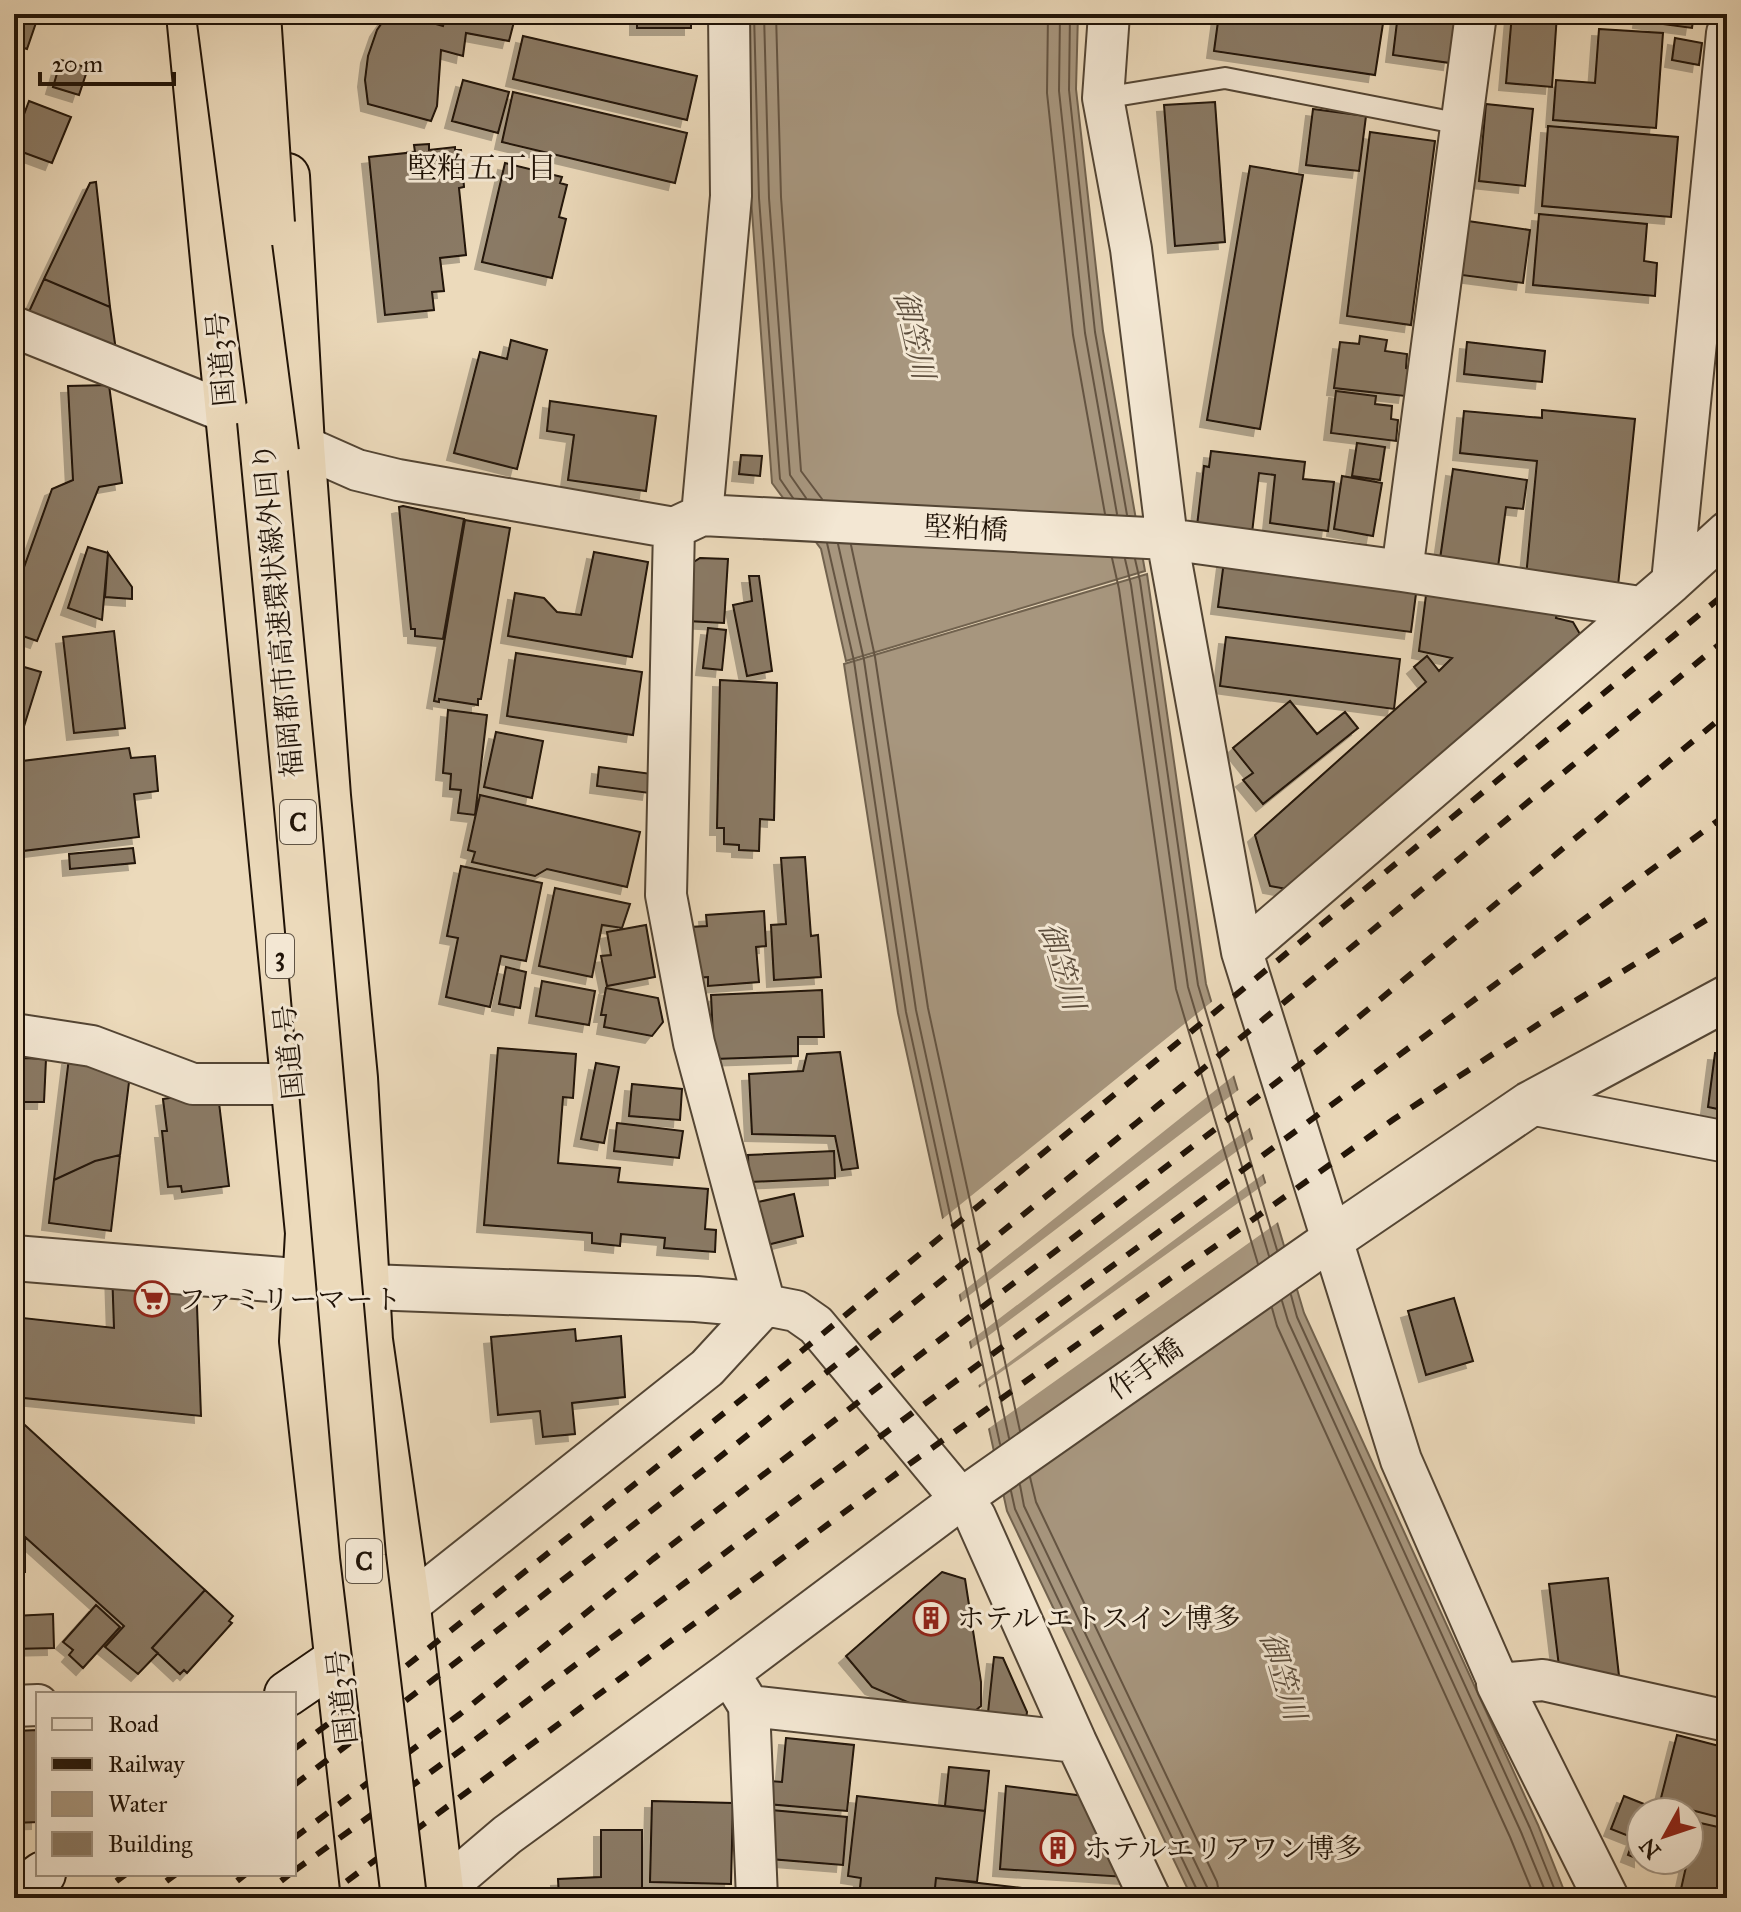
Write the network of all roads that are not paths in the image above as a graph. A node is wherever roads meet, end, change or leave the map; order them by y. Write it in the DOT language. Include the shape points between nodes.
graph roads {
  1 [pos="189,14"];
  2 [pos="219,14"];
  3 [pos="258,14"];
  4 [pos="277,14"];
  5 [pos="729,14"];
  6 [pos="1109,14"];
  7 [pos="1476,14"];
  8 [pos="1727,33"];
  9 [pos="1103,98"];
  10 [pos="1461,124"];
  11 [pos="14,327"];
  12 [pos="243,416"];
  13 [pos="302,446"];
  14 [pos="688,522"];
  15 [pos="1727,532"];
  16 [pos="1167,539"];
  17 [pos="1402,571"];
  18 [pos="1672,582"];
  19 [pos="1640,607"];
  20 [pos="1242,952"];
  21 [pos="1727,998"];
  22 [pos="14,1034"];
  23 [pos="291,1084"];
  24 [pos="1530,1104"];
  25 [pos="1727,1142"];
  26 [pos="344,1225"];
  27 [pos="1320,1247"];
  28 [pos="14,1258"];
  29 [pos="304,1282"];
  30 [pos="369,1287"];
  31 [pos="765,1305"];
  32 [pos="973,1499"];
  33 [pos="408,1607"];
  34 [pos="338,1659"];
  35 [pos="1499,1684"];
  36 [pos="739,1690"];
  37 [pos="290,1692"];
  38 [pos="36,1705"];
  39 [pos="14,1706"];
  40 [pos="1727,1721"];
  41 [pos="1076,1742"];
  42 [pos="40,1876"];
  43 [pos="14,1895"];
  44 [pos="427,1896"];
  45 [pos="364,1898"];
  46 [pos="757,1898"];
  47 [pos="1150,1898"];
  48 [pos="1606,1898"];
  1 -- 12 [label="highway, 国道3号 / 3"];
  2 -- 3 [label="highway, bridge" via="283,506"];
  4 -- 13 [label="highway"];
  5 -- 14 [label="street" via="731,196"];
  6 -- 9 [label="street"];
  7 -- 10 [label="street"];
  8 -- 18 [label="street"];
  9 -- 10 [label="lane" via="1225,78"];
  9 -- 16 [label="street" via="1131,249"];
  10 -- 17 [label="street"];
  11 -- 12 [label="street, 堅粕橋"];
  12 -- 13 [label="street, 堅粕橋"];
  12 -- 23 [label="highway, 国道3号 / 3"];
  12 -- 44 [label="highway, 福岡都市高速環状線外回り / C, bridge" via="299,829 363,1556"];
  13 -- 14 [label="street, 堅粕橋" via="357,470 398,480"];
  13 -- 30 [label="highway"];
  14 -- 16 [label="street, 堅粕橋" via="765,517"];
  14 -- 31 [label="street" via="666,895 694,1043"];
  15 -- 18 [label="street"];
  16 -- 17 [label="street, 堅粕橋"];
  16 -- 20 [label="street"];
  17 -- 19 [label="street, 堅粕橋"];
  18 -- 19 [label="street"];
  19 -- 20 [label="street"];
  20 -- 27 [label="street"];
  21 -- 24 [label="street"];
  22 -- 23 [label="street" via="92,1046 193,1084"];
  23 -- 29 [label="highway, 国道3号 / 3" via="308,1233"];
  24 -- 25 [label="street"];
  24 -- 27 [label="street"];
  26 -- 44 [label="highway, C" via="361,1430"];
  27 -- 32 [label="street, 作手橋"];
  27 -- 35 [label="street" via="1401,1460"];
  28 -- 29 [label="street"];
  29 -- 30 [label="street"];
  29 -- 34 [label="highway, 国道3号 / 3" via="302,1341"];
  30 -- 31 [label="street"];
  30 -- 33 [label="highway" via="370,1340"];
  31 -- 32 [label="street" via="796,1311 816,1325"];
  31 -- 33 [label="street" via="707,1368"];
  32 -- 36 [label="street, 作手橋"];
  32 -- 41 [label="street"];
  33 -- 34 [label="street"];
  33 -- 44 [label="highway"];
  34 -- 37 [label="street"];
  34 -- 45 [label="highway, 国道3号 / 3"];
  35 -- 40 [label="street" via="1543,1680"];
  35 -- 48 [label="street"];
  36 -- 41 [label="street"];
  36 -- 44 [label="street, 作手橋" via="507,1835"];
  36 -- 46 [label="street"];
  38 -- 39 [label="street"];
  41 -- 47 [label="street"];
  42 -- 43 [label="street"];
}
